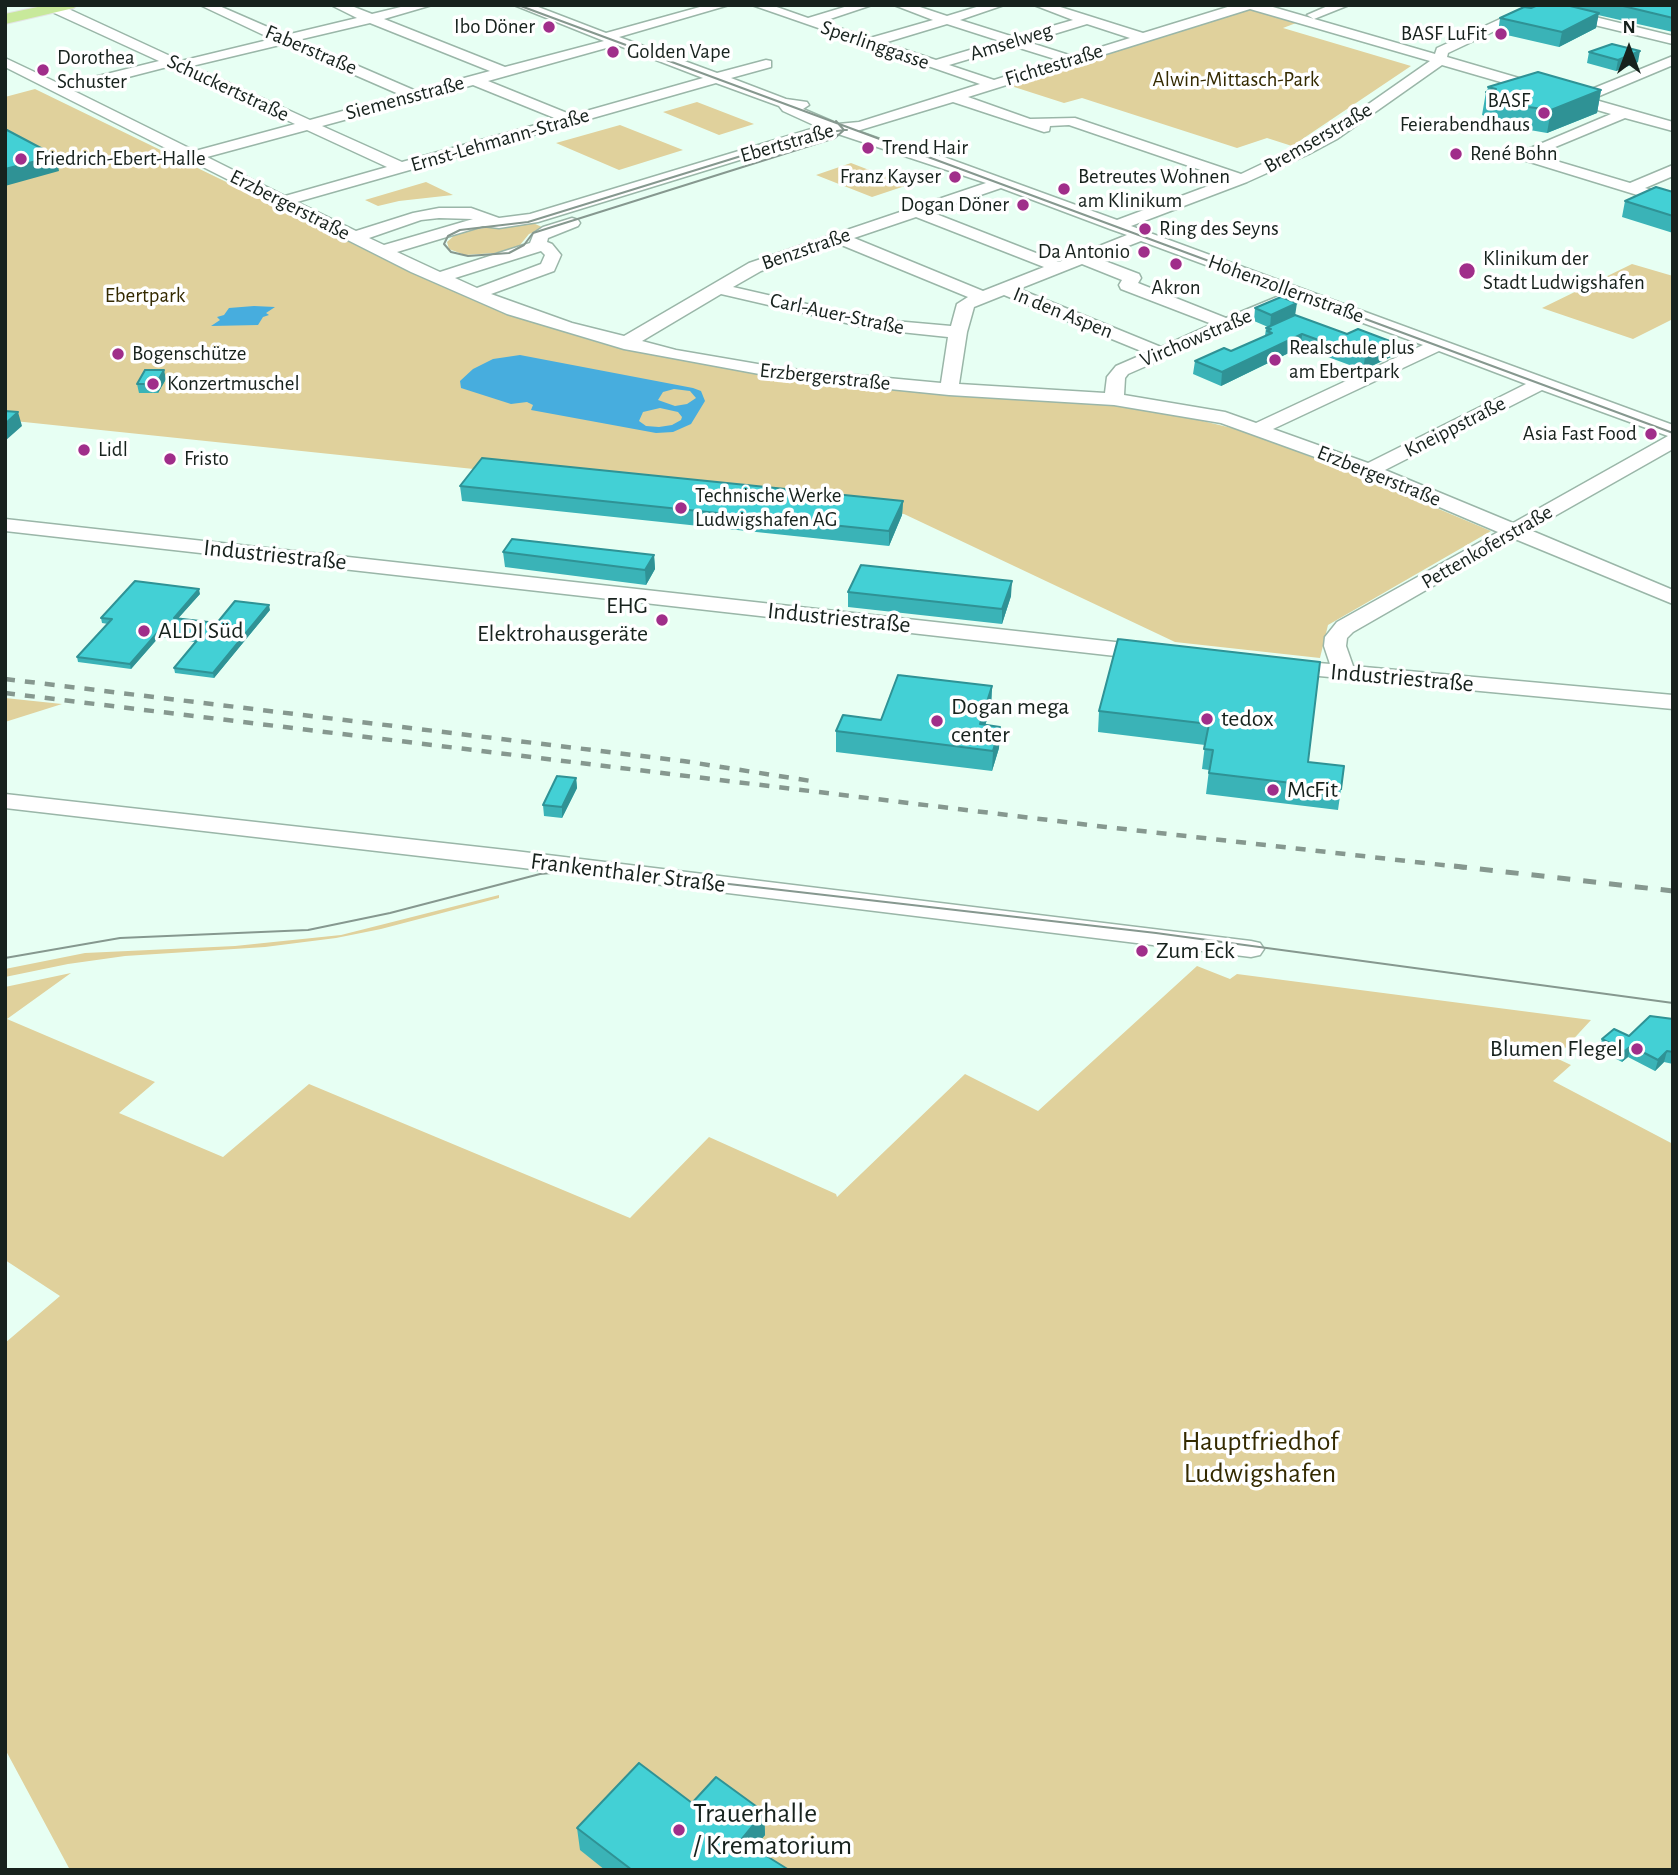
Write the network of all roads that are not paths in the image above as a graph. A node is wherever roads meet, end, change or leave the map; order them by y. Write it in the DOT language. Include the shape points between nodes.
graph roads {
  1 [pos="206,5"];
  2 [pos="337,5"];
  3 [pos="426,5"];
  4 [pos="520,5"];
  5 [pos="758,5"];
  6 [pos="866,5"];
  7 [pos="900,5"];
  8 [pos="998,5"];
  9 [pos="1040,5"];
  10 [pos="1249,5"];
  11 [pos="1279,5"];
  12 [pos="1343,5"];
  13 [pos="50,6"];
  14 [pos="719,6"];
  15 [pos="1535,6"];
  16 [pos="5,14"];
  17 [pos="1314,15"];
  18 [pos="5,19"];
  19 [pos="371,19"];
  20 [pos="946,20"];
  21 [pos="1086,20"];
  22 [pos="807,22"];
  23 [pos="1144,37"];
  24 [pos="612,39"];
  25 [pos="286,40"];
  26 [pos="1673,40"];
  27 [pos="1012,42"];
  28 [pos="869,43"];
  29 [pos="1441,56"];
  30 [pos="1071,60"];
  31 [pos="1673,60"];
  32 [pos="5,62"];
  33 [pos="176,64"];
  34 [pos="766,64"];
  35 [pos="486,65"];
  36 [pos="935,65"];
  37 [pos="504,72"];
  38 [pos="717,78"];
  39 [pos="474,80"];
  40 [pos="992,85"];
  41 [pos="453,86"];
  42 [pos="397,88"];
  43 [pos="60,90"];
  44 [pos="415,96"];
  45 [pos="953,97"];
  46 [pos="1584,97"];
  47 [pos="784,103"];
  48 [pos="1631,110"];
  49 [pos="1673,117"];
  50 [pos="570,119"];
  51 [pos="308,125"];
  52 [pos="548,125"];
  53 [pos="1673,127"];
  54 [pos="836,128"];
  55 [pos="857,130"];
  56 [pos="193,156"];
  57 [pos="402,168"];
  58 [pos="1673,170"];
  59 [pos="1236,177"];
  60 [pos="1001,183"];
  61 [pos="1631,188"];
  62 [pos="283,201"];
  63 [pos="1673,201"];
  64 [pos="916,212"];
  65 [pos="482,221"];
  66 [pos="1116,226"];
  67 [pos="1142,235"];
  68 [pos="354,237"];
  69 [pos="839,238"];
  70 [pos="538,246"];
  71 [pos="383,251"];
  72 [pos="1082,258"];
  73 [pos="1058,267"];
  74 [pos="439,278"];
  75 [pos="717,288"];
  76 [pos="1004,289"];
  77 [pos="1298,293"];
  78 [pos="475,294"];
  79 [pos="982,297"];
  80 [pos="1226,324"];
  81 [pos="958,332"];
  82 [pos="624,344"];
  83 [pos="1438,345"];
  84 [pos="1161,353"];
  85 [pos="1542,383"];
  86 [pos="950,389"];
  87 [pos="1114,399"];
  88 [pos="1258,429"];
  89 [pos="1673,432"];
  90 [pos="1673,441"];
  91 [pos="1369,470"];
  92 [pos="5,525"];
  93 [pos="1514,531"];
  94 [pos="1673,598"];
  95 [pos="1176,655"];
  96 [pos="1257,664"];
  97 [pos="1344,673"];
  98 [pos="1673,702"];
  99 [pos="5,802"];
  100 [pos="1251,948"];
  1 -- 25 [label="street, Faberstraße"];
  2 -- 19 [label="street"];
  3 -- 19 [label="street"];
  4 -- 24 [label="street, Hohenzollernstraße"];
  5 -- 22 [label="street, Sperlinggasse"];
  6 -- 22 [label="street"];
  7 -- 20 [label="street"];
  8 -- 20 [label="street"];
  9 -- 21 [label="street"];
  10 -- 23 [label="street, Fichtestraße"];
  10 -- 29 [label="street"];
  11 -- 17 [label="street"];
  12 -- 17 [label="street"];
  13 -- 16 [label="main road"];
  13 -- 18 [label="main road"];
  13 -- 33 [label="street, Schuckertstraße"];
  14 -- 24 [label="street, Siemensstraße"];
  15 -- 26 [label="street"];
  15 -- 29 [label="street, Bremserstraße"];
  17 -- 29 [label="street"];
  19 -- 25 [label="street"];
  19 -- 35 [label="street"];
  20 -- 27 [label="street"];
  20 -- 28 [label="street"];
  21 -- 23 [label="street"];
  21 -- 27 [label="street, Amselweg"];
  22 -- 28 [label="street, Sperlinggasse"];
  23 -- 30 [label="street, Fichtestraße"];
  24 -- 37 [label="street, Siemensstraße"];
  24 -- 38 [label="street, Hohenzollernstraße"];
  25 -- 33 [label="street"];
  25 -- 42 [label="street, Faberstraße"];
  27 -- 30 [label="street"];
  27 -- 36 [label="street, Amselweg"];
  28 -- 36 [label="street, Sperlinggasse"];
  29 -- 46 [label="street"];
  29 -- 59 [label="street, Bremserstraße" via="1332,135 1296,155"];
  30 -- 40 [label="street, Fichtestraße"];
  31 -- 46 [label="street"];
  32 -- 43 [label="street, Erzbergerstraße"];
  33 -- 43 [label="street"];
  33 -- 51 [label="street, Schuckertstraße"];
  34 -- 38 [label="street"];
  35 -- 37 [label="street"];
  35 -- 42 [label="street, Siemensstraße"];
  36 -- 40 [label="street, Sperlinggasse"];
  37 -- 39 [label="street, Siemensstraße"];
  38 -- 47 [label="street, Hohenzollernstraße"];
  38 -- 50 [label="street, Ernst-Lehmann-Straße"];
  39 -- 41 [label="street, Siemensstraße"];
  39 -- 50 [label="street"];
  40 -- 45 [label="street, Fichtestraße"];
  41 -- 44 [label="street, Siemensstraße"];
  41 -- 52 [label="street"];
  42 -- 44 [label="street, Faberstraße"];
  43 -- 56 [label="street, Erzbergerstraße"];
  44 -- 51 [label="street, Siemensstraße"];
  45 -- 55 [label="street, Fichtestraße"];
  45 -- 59 [label="street" via="1064,135 1103,132"];
  46 -- 48 [label="street"];
  47 -- 54 [label="street, Hohenzollernstraße"];
  47 -- 55 [label="street, Hohenzollernstraße" via="801,105"];
  48 -- 49 [label="street"];
  48 -- 53 [label="street"];
  48 -- 61 [label="street" via="1521,155"];
  50 -- 52 [label="street, Ernst-Lehmann-Straße"];
  51 -- 56 [label="street, Siemensstraße"];
  51 -- 57 [label="street, Schuckertstraße"];
  52 -- 57 [label="street, Ernst-Lehmann-Straße"];
  54 -- 55 [label="street, Ebertstraße"];
  54 -- 65 [label="street, Ebertstraße" via="532,219"];
  55 -- 60 [label="street, Hohenzollernstraße" via="908,154 939,160"];
  55 -- 70 [label="street, Ebertstraße" via="549,230 540,236"];
  56 -- 62 [label="street, Erzbergerstraße"];
  57 -- 62 [label="street, Ernst-Lehmann-Straße"];
  58 -- 61 [label="street"];
  59 -- 66 [label="street, Bremserstraße"];
  60 -- 64 [label="street, Benzstraße"];
  60 -- 66 [label="street, Hohenzollernstraße"];
  61 -- 63 [label="street"];
  62 -- 68 [label="street, Erzbergerstraße"];
  64 -- 69 [label="street, Benzstraße"];
  64 -- 73 [label="street"];
  65 -- 68 [label="street, Ebertstraße" via="484,217 479,215 439,213"];
  65 -- 71 [label="street"];
  66 -- 67 [label="street, Hohenzollernstraße"];
  67 -- 72 [label="street"];
  67 -- 77 [label="street, Hohenzollernstraße"];
  68 -- 71 [label="street, Erzbergerstraße"];
  69 -- 75 [label="street, Benzstraße" via="755,267"];
  69 -- 79 [label="street"];
  70 -- 74 [label="street"];
  70 -- 78 [label="street" via="551,250 548,267"];
  71 -- 74 [label="street, Erzbergerstraße"];
  72 -- 73 [label="street"];
  72 -- 80 [label="street" via="1133,278 1127,285"];
  73 -- 76 [label="street"];
  74 -- 78 [label="street, Erzbergerstraße"];
  75 -- 81 [label="street, Carl-Auer-Straße" via="872,324"];
  75 -- 82 [label="street, Benzstraße"];
  76 -- 79 [label="street"];
  76 -- 84 [label="street, In den Aspen"];
  77 -- 80 [label="street, Virchowstraße"];
  77 -- 83 [label="street, Hohenzollernstraße"];
  78 -- 82 [label="street, Erzbergerstraße"];
  79 -- 81 [label="street" via="966,304"];
  80 -- 84 [label="street, Virchowstraße"];
  81 -- 86 [label="street"];
  82 -- 86 [label="street, Erzbergerstraße" via="781,373"];
  83 -- 85 [label="street, Hohenzollernstraße"];
  83 -- 88 [label="street"];
  84 -- 87 [label="street, Virchowstraße" via="1122,370 1116,377"];
  85 -- 89 [label="street, Hohenzollernstraße"];
  85 -- 91 [label="street, Kneippstraße"];
  86 -- 87 [label="street, Erzbergerstraße"];
  87 -- 88 [label="street, Erzbergerstraße" via="1225,418"];
  88 -- 91 [label="street, Erzbergerstraße"];
  90 -- 93 [label="street, Pettenkoferstraße"];
  91 -- 93 [label="street, Erzbergerstraße"];
  92 -- 95 [label="street, Industriestraße"];
  93 -- 94 [label="street, Erzbergerstraße"];
  93 -- 97 [label="street, Pettenkoferstraße" via="1345,627 1335,646"];
  96 -- 97 [label="street, Industriestraße"];
  97 -- 98 [label="street, Industriestraße"];
  99 -- 100 [label="street, Frankenthaler Straße"];
}
